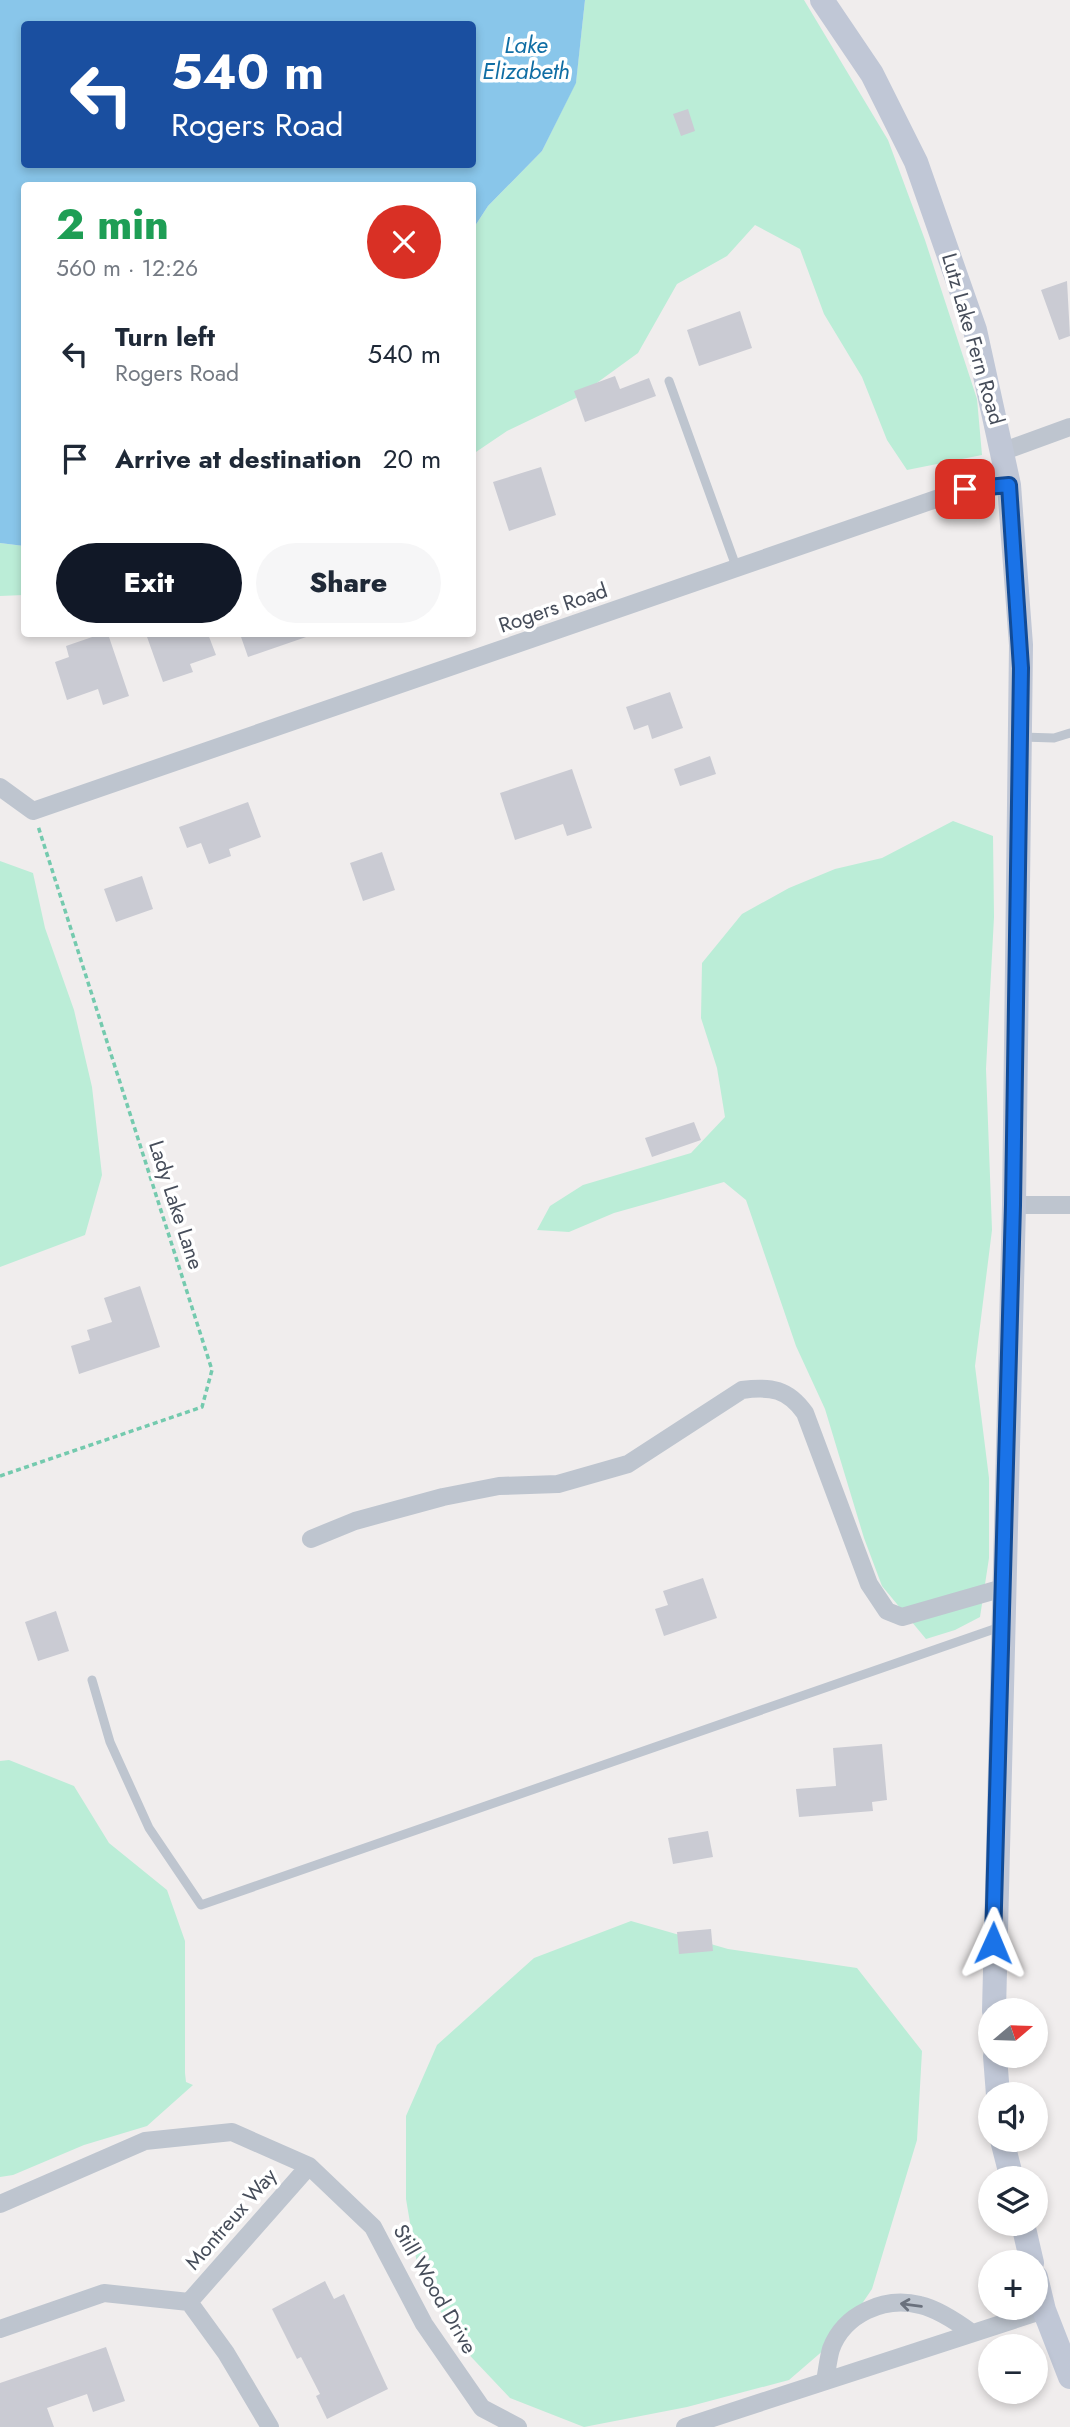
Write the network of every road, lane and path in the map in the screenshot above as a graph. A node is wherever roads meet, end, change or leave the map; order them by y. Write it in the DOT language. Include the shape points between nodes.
graph roads {
  1 [pos="821,0"];
  2 [pos="669,381"];
  3 [pos="1070,427"];
  4 [pos="1004,451"];
  5 [pos="1009,485"];
  6 [pos="737,569"];
  7 [pos="1070,733"];
  8 [pos="1020,737"];
  9 [pos="0,787"];
  10 [pos="33,811"];
  11 [pos="1013,1205"];
  12 [pos="1070,1205"];
  13 [pos="0,1476"];
  14 [pos="311,1539"];
  15 [pos="1003,1588"];
  16 [pos="1002,1626"];
  17 [pos="92,1680"];
  18 [pos="993,1998"];
  19 [pos="309,2166"];
  20 [pos="0,2204"];
  21 [pos="189,2302"];
  22 [pos="1013,2320"];
  23 [pos="1048,2320"];
  24 [pos="0,2329"];
  25 [pos="972,2333"];
  26 [pos="1070,2377"];
  27 [pos="825,2381"];
  28 [pos="270,2427"];
  29 [pos="518,2427"];
  30 [pos="685,2427"];
  1 -- 4 [label="main road, Lutz Lake Fern Road" via="872,74 916,162 975,330"];
  2 -- 6 [label="lane"];
  3 -- 4 [label="street"];
  4 -- 5 [label="main road, Lutz Lake Fern Road"];
  5 -- 6 [label="street, Rogers Road" via="965,489"];
  5 -- 8 [label="main road, Lutz Lake Fern Road" via="1021,645"];
  6 -- 10 [label="street, Rogers Road"];
  7 -- 8 [label="lane" via="1054,738"];
  8 -- 11 [label="main road, Lutz Lake Fern Road"];
  9 -- 10 [label="street"];
  10 -- 13 [label="path, Lady Lake Lane" via="212,1370 202,1407"];
  11 -- 12 [label="street"];
  11 -- 15 [label="main road, Lutz Lake Fern Road"];
  14 -- 15 [label="street" via="355,1521 443,1497 499,1486 558,1483 628,1464 742,1390 762,1387 794,1398 805,1413 869,1584 887,1611 902,1617"];
  15 -- 16 [label="main road, Lutz Lake Fern Road"];
  16 -- 17 [label="lane" via="201,1905 149,1828 110,1742"];
  16 -- 18 [label="main road, Lutz Lake Fern Road"];
  19 -- 20 [label="street, Still Wood Drive" via="232,2132 145,2141"];
  19 -- 21 [label="street, Montreux Way"];
  19 -- 29 [label="street, Still Wood Drive" via="373,2227 424,2324 482,2407"];
  21 -- 24 [label="street" via="104,2292"];
  21 -- 28 [label="street"];
  22 -- 25 [label="street"];
  23 -- 26 [label="main road"];
  25 -- 27 [label="street"];
  25 -- 27 [label="street, one-way" via="920,2305 873,2306 845,2325 830,2351"];
  27 -- 30 [label="street"];
}
